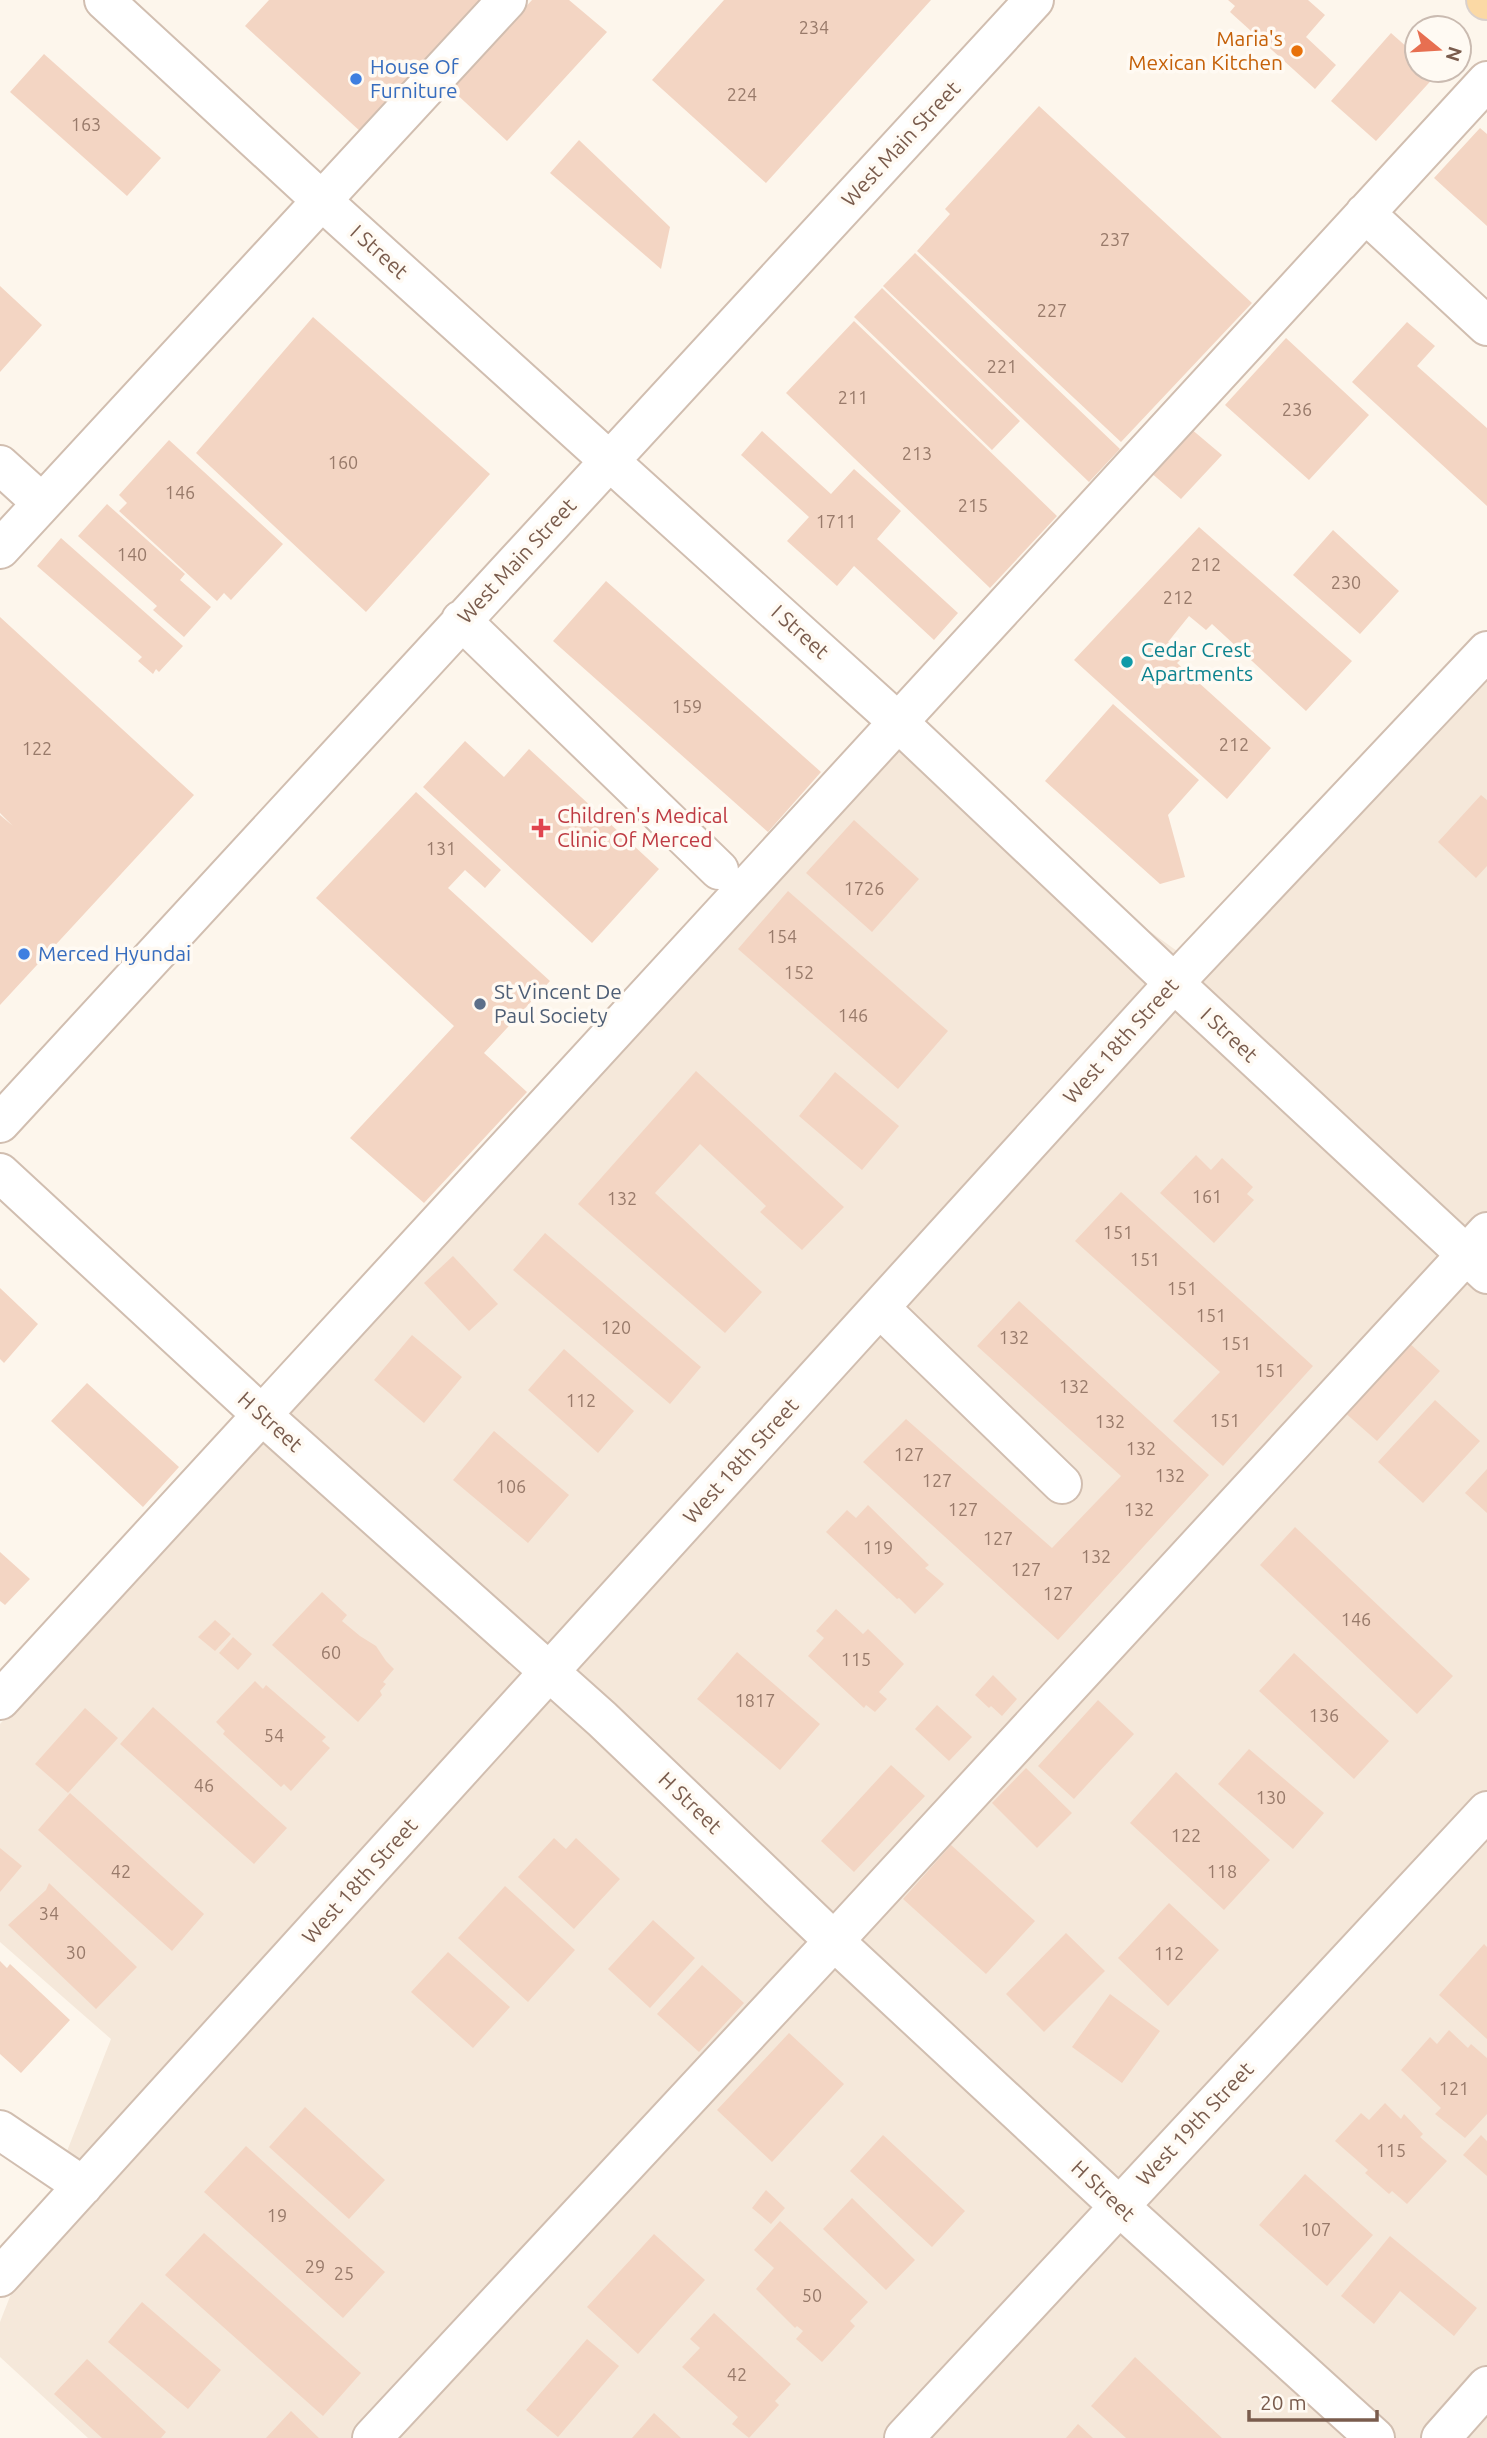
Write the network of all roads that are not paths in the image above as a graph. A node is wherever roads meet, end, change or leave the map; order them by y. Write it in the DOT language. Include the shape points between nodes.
graph roads {
  1 [pos="104,0"];
  2 [pos="507,0"];
  3 [pos="1034,0"];
  4 [pos="1487,81"];
  5 [pos="321,200"];
  6 [pos="1365,213"];
  7 [pos="1487,326"];
  8 [pos="611,460"];
  9 [pos="0,464"];
  10 [pos="43,503"];
  11 [pos="0,549"];
  12 [pos="461,620"];
  13 [pos="1487,651"];
  14 [pos="898,722"];
  15 [pos="719,870"];
  16 [pos="1174,983"];
  17 [pos="0,1123"];
  18 [pos="0,1173"];
  19 [pos="1480,1254"];
  20 [pos="880,1308"];
  21 [pos="262,1415"];
  22 [pos="1062,1484"];
  23 [pos="550,1672"];
  24 [pos="0,1700"];
  25 [pos="1487,1811"];
  26 [pos="834,1941"];
  27 [pos="0,2130"];
  28 [pos="83,2186"];
  29 [pos="1119,2206"];
  30 [pos="0,2277"];
  31 [pos="1487,2386"];
  32 [pos="372,2438"];
  33 [pos="904,2438"];
  34 [pos="1376,2438"];
  35 [pos="1440,2438"];
  1 -- 5 [label="street, I Street"];
  2 -- 5 [label="street"];
  3 -- 8 [label="street, West Main Street"];
  4 -- 6 [label="street"];
  5 -- 8 [label="street, I Street"];
  5 -- 10 [label="street"];
  6 -- 7 [label="street"];
  6 -- 14 [label="street"];
  8 -- 12 [label="street, West Main Street"];
  8 -- 14 [label="street, I Street"];
  9 -- 10 [label="street"];
  10 -- 11 [label="street"];
  12 -- 15 [label="street"];
  12 -- 17 [label="street, West Main Street"];
  13 -- 16 [label="street, West 18th Street"];
  14 -- 16 [label="street, I Street"];
  14 -- 21 [label="street"];
  16 -- 19 [label="street, I Street"];
  16 -- 20 [label="street, West 18th Street"];
  18 -- 21 [label="street, H Street"];
  19 -- 26 [label="street"];
  20 -- 22 [label="street"];
  20 -- 23 [label="street, West 18th Street"];
  21 -- 23 [label="street, H Street"];
  21 -- 24 [label="street"];
  23 -- 26 [label="street, H Street"];
  23 -- 28 [label="street, West 18th Street"];
  25 -- 29 [label="street, West 19th Street"];
  26 -- 29 [label="street, H Street"];
  26 -- 32 [label="street"];
  27 -- 28 [label="street"];
  28 -- 30 [label="street, West 18th Street"];
  29 -- 33 [label="street, West 19th Street"];
  29 -- 34 [label="street, H Street"];
  31 -- 35 [label="street"];
}
